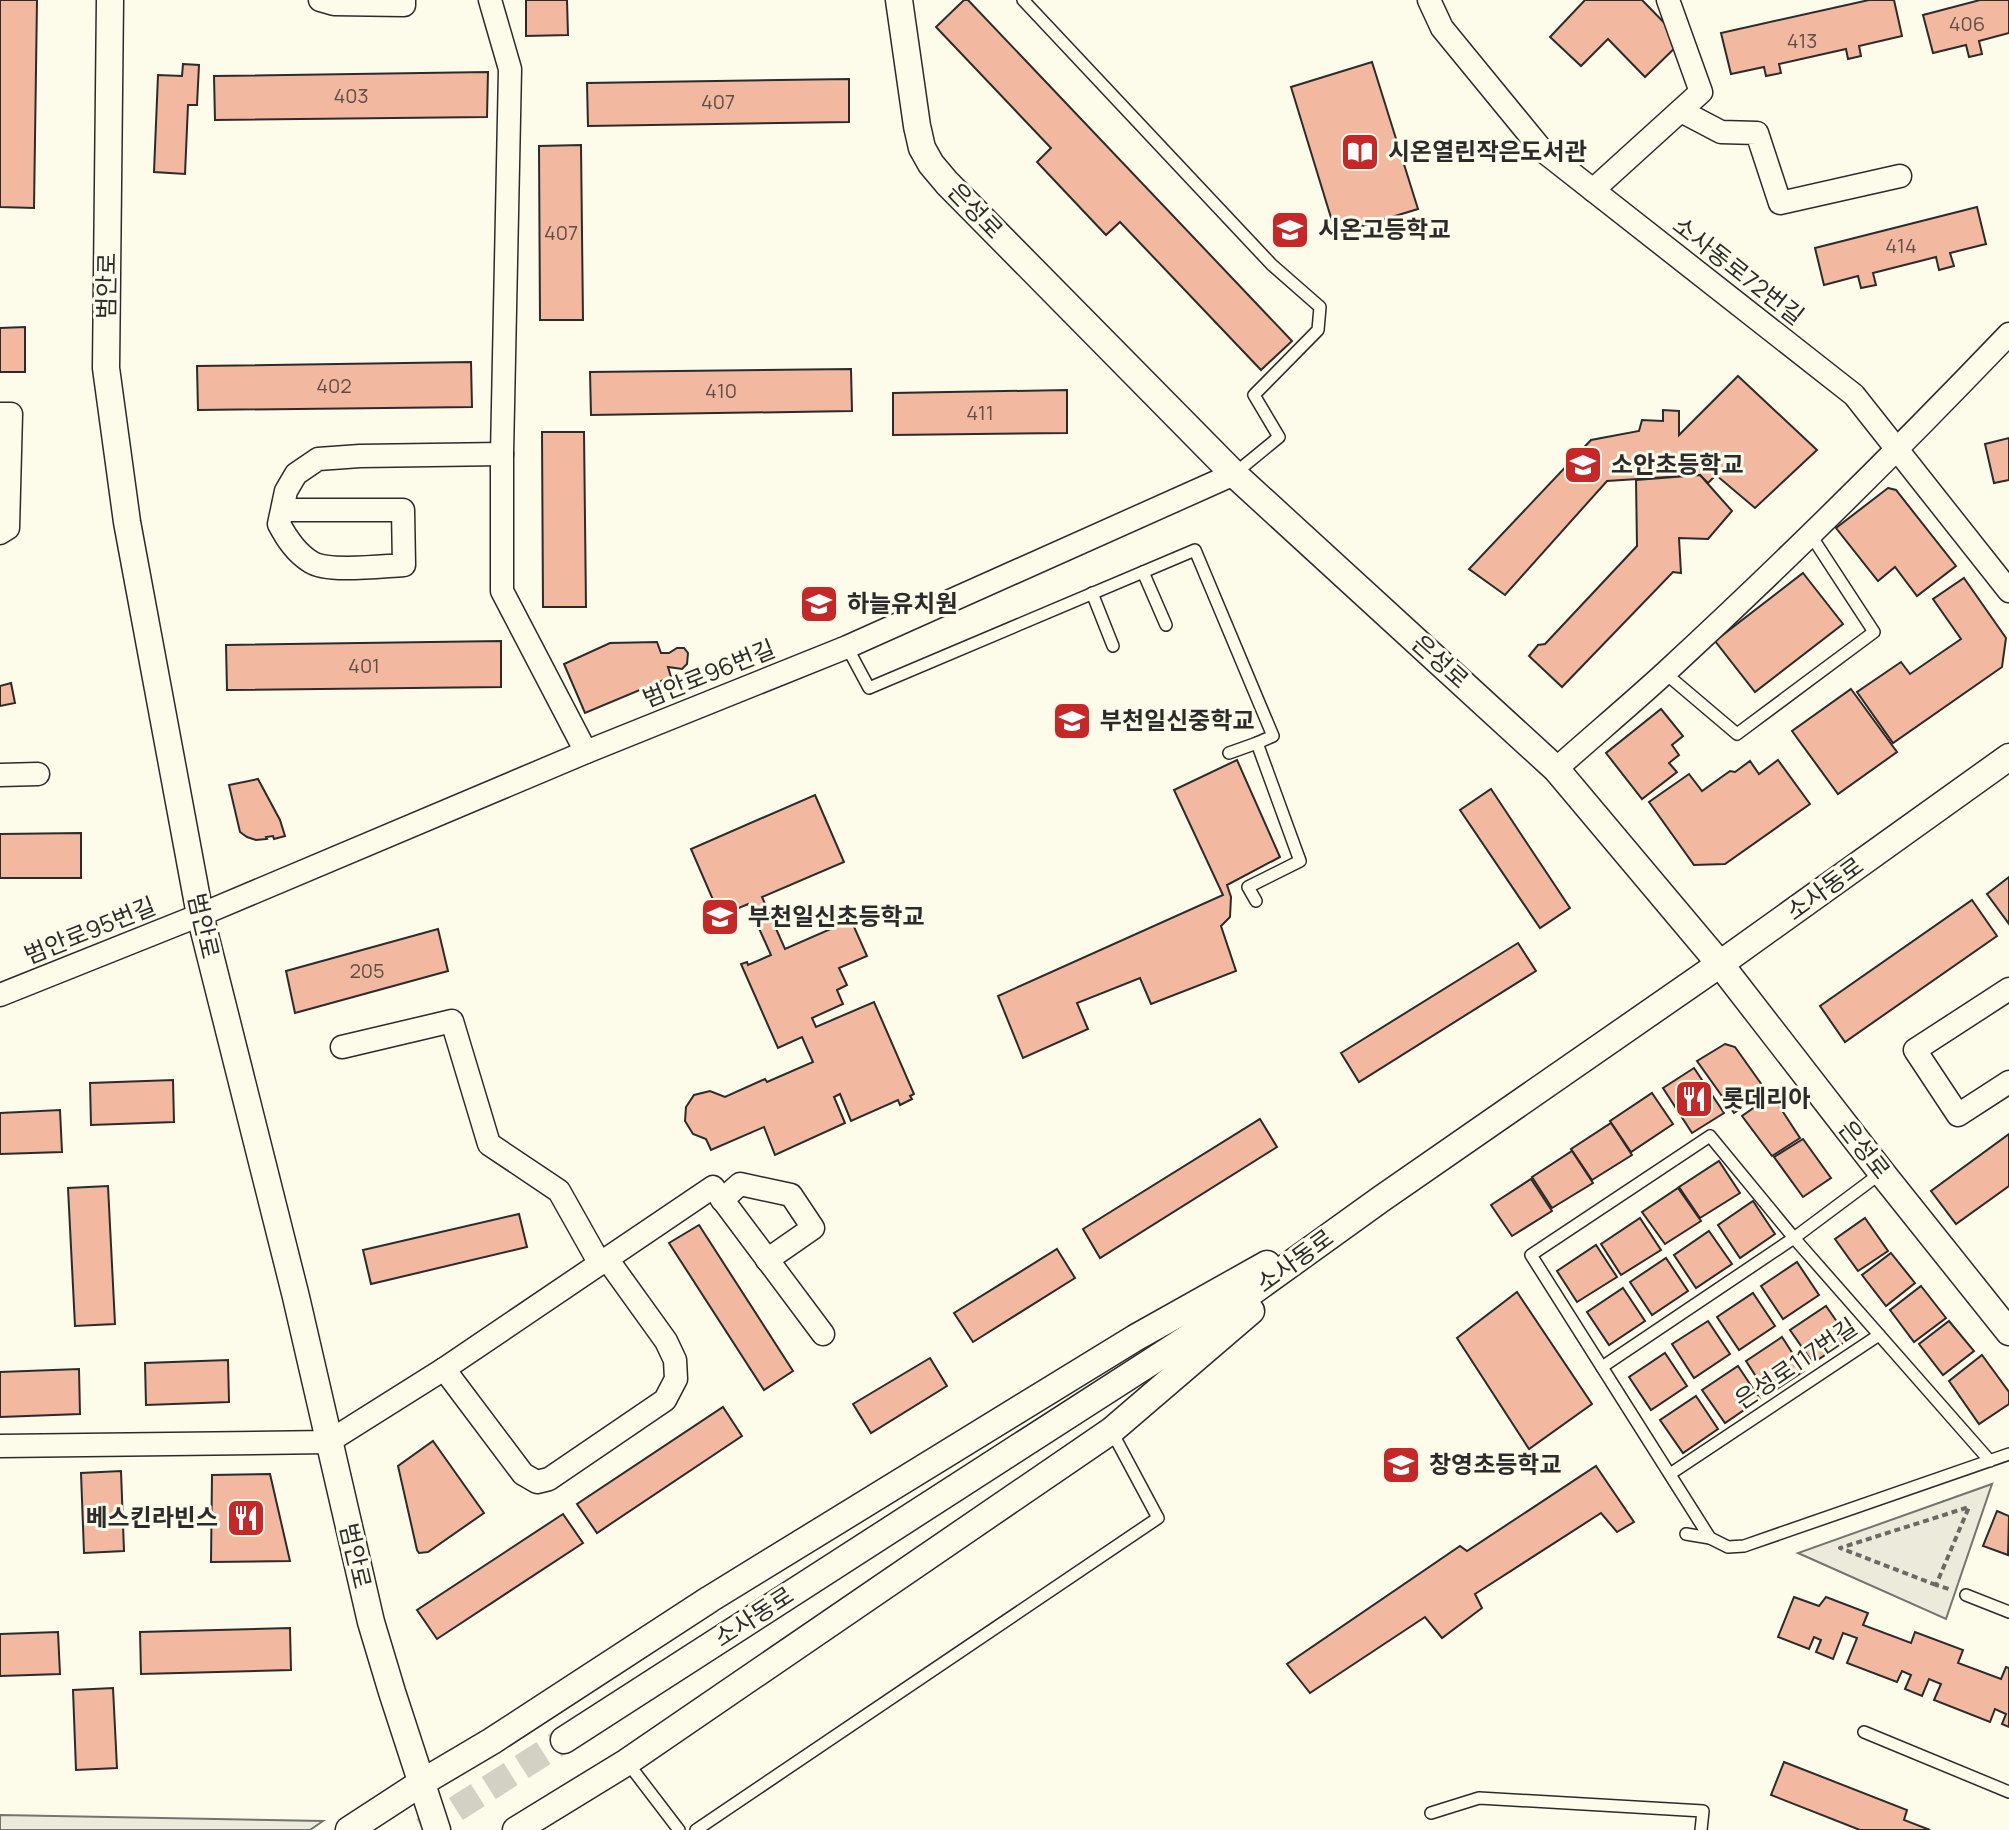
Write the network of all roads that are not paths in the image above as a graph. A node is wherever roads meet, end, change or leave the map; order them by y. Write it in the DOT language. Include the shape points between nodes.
graph roads {
  1 [pos="110,0"];
  2 [pos="320,0"];
  3 [pos="404,0"];
  4 [pos="490,0"];
  5 [pos="899,0"];
  6 [pos="1023,0"];
  7 [pos="1429,0"];
  8 [pos="1668,0"];
  9 [pos="1681,111"];
  10 [pos="1900,176"];
  11 [pos="1593,190"];
  12 [pos="2009,334"];
  13 [pos="0,414"];
  14 [pos="1897,450"];
  15 [pos="502,454"];
  16 [pos="1234,474"];
  17 [pos="282,510"];
  18 [pos="0,533"];
  19 [pos="1810,534"];
  20 [pos="1143,572"];
  21 [pos="2009,591"];
  22 [pos="1092,593"];
  23 [pos="1166,625"];
  24 [pos="1113,646"];
  25 [pos="847,647"];
  26 [pos="1665,673"];
  27 [pos="1257,743"];
  28 [pos="586,752"];
  29 [pos="1229,753"];
  30 [pos="2009,757"];
  31 [pos="1556,769"];
  32 [pos="38,774"];
  33 [pos="0,775"];
  34 [pos="1256,901"];
  35 [pos="200,915"];
  36 [pos="1720,964"];
  37 [pos="2009,989"];
  38 [pos="0,995"];
  39 [pos="342,1047"];
  40 [pos="2009,1082"];
  41 [pos="1882,1173"];
  42 [pos="1381,1199"];
  43 [pos="722,1200"];
  44 [pos="1794,1238"];
  45 [pos="767,1260"];
  46 [pos="603,1261"];
  47 [pos="2009,1332"];
  48 [pos="823,1334"];
  49 [pos="1879,1335"];
  50 [pos="1602,1367"];
  51 [pos="444,1369"];
  52 [pos="1111,1431"];
  53 [pos="328,1442"];
  54 [pos="0,1446"];
  55 [pos="2009,1454"];
  56 [pos="1990,1461"];
  57 [pos="1670,1474"];
  58 [pos="1686,1534"];
  59 [pos="1710,1538"];
  60 [pos="1966,1595"];
  61 [pos="2009,1612"];
  62 [pos="1864,1732"];
  63 [pos="564,1740"];
  64 [pos="627,1762"];
  65 [pos="421,1783"];
  66 [pos="2009,1792"];
  67 [pos="1431,1813"];
  68 [pos="349,1830"];
  69 [pos="437,1830"];
  70 [pos="516,1830"];
  71 [pos="679,1830"];
  72 [pos="696,1830"];
  73 [pos="1701,1830"];
  1 -- 35 [label="street, 범안로" via="106,368 127,522"];
  2 -- 3 [label="street" via="404,5"];
  4 -- 15 [label="street" via="510,69"];
  5 -- 16 [label="street, 은성로" via="917,126 931,164"];
  6 -- 16 [label="lane" via="1272,265 1320,307 1318,330 1254,395 1279,437"];
  7 -- 11 [label="street, 소사동로72번길" via="1442,28 1542,150"];
  8 -- 9 [label="street" via="1701,92"];
  9 -- 10 [label="street" via="1721,132 1757,133 1780,203"];
  9 -- 11 [label="street"];
  11 -- 14 [label="street, 소사동로72번길" via="1854,395"];
  12 -- 14 [label="street"];
  13 -- 18 [label="street" via="11,414 8,528"];
  14 -- 19 [label="street"];
  14 -- 21 [label="street, 소사동로72번길"];
  15 -- 17 [label="street" via="318,459 296,474"];
  15 -- 28 [label="street" via="502,591"];
  16 -- 25 [label="street, 범안로96번길"];
  16 -- 31 [label="street, 은성로"];
  17 -- 17 [label="street" via="279,524 291,546 313,564 404,565 403,510"];
  19 -- 26 [label="street"];
  19 -- 26 [label="lane" via="1874,632 1737,734"];
  20 -- 22 [label="lane"];
  20 -- 23 [label="lane"];
  20 -- 27 [label="lane" via="1195,550 1273,736"];
  22 -- 24 [label="lane"];
  22 -- 25 [label="lane" via="869,688"];
  25 -- 28 [label="street, 범안로96번길"];
  26 -- 31 [label="street"];
  27 -- 29 [label="lane"];
  27 -- 34 [label="lane" via="1300,861 1248,887"];
  28 -- 35 [label="street, 범안로96번길"];
  30 -- 36 [label="street, 소사동로"];
  31 -- 36 [label="street, 은성로"];
  32 -- 33 [label="street"];
  35 -- 38 [label="street, 범안로95번길"];
  35 -- 53 [label="street, 범안로"];
  36 -- 41 [label="street, 은성로"];
  36 -- 42 [label="street, 소사동로"];
  37 -- 40 [label="street" via="1915,1050 1958,1115"];
  39 -- 46 [label="street" via="452,1021 489,1144 559,1191"];
  41 -- 44 [label="lane"];
  41 -- 47 [label="street, 은성로"];
  42 -- 52 [label="street"];
  42 -- 63 [label="street, 소사동로" via="1185,1340"];
  42 -- 65 [label="street" via="1135,1338"];
  43 -- 45 [label="street"];
  43 -- 45 [label="street" via="740,1184 791,1195 813,1228"];
  43 -- 46 [label="street" via="713,1187"];
  44 -- 49 [label="lane, 은성로117번길"];
  44 -- 50 [label="lane"];
  44 -- 50 [label="lane, 은성로117번길" via="1710,1136 1531,1255"];
  45 -- 48 [label="street"];
  46 -- 51 [label="street"];
  46 -- 51 [label="street" via="666,1341 676,1379 665,1400 549,1479 537,1482 523,1474"];
  49 -- 56 [label="lane"];
  49 -- 57 [label="lane, 은성로117번길"];
  50 -- 57 [label="lane"];
  51 -- 53 [label="street"];
  52 -- 64 [label="street"];
  52 -- 72 [label="lane" via="1158,1518"];
  53 -- 54 [label="street"];
  53 -- 65 [label="street, 범안로" via="371,1622"];
  55 -- 56 [label="lane"];
  56 -- 59 [label="lane" via="1744,1546 1728,1547"];
  57 -- 59 [label="lane"];
  58 -- 59 [label="lane"];
  60 -- 61 [label="lane"];
  62 -- 66 [label="lane"];
  64 -- 70 [label="street"];
  64 -- 71 [label="lane"];
  65 -- 68 [label="street"];
  65 -- 69 [label="street, 범안로"];
  67 -- 73 [label="lane" via="1479,1798 1703,1811"];
}
